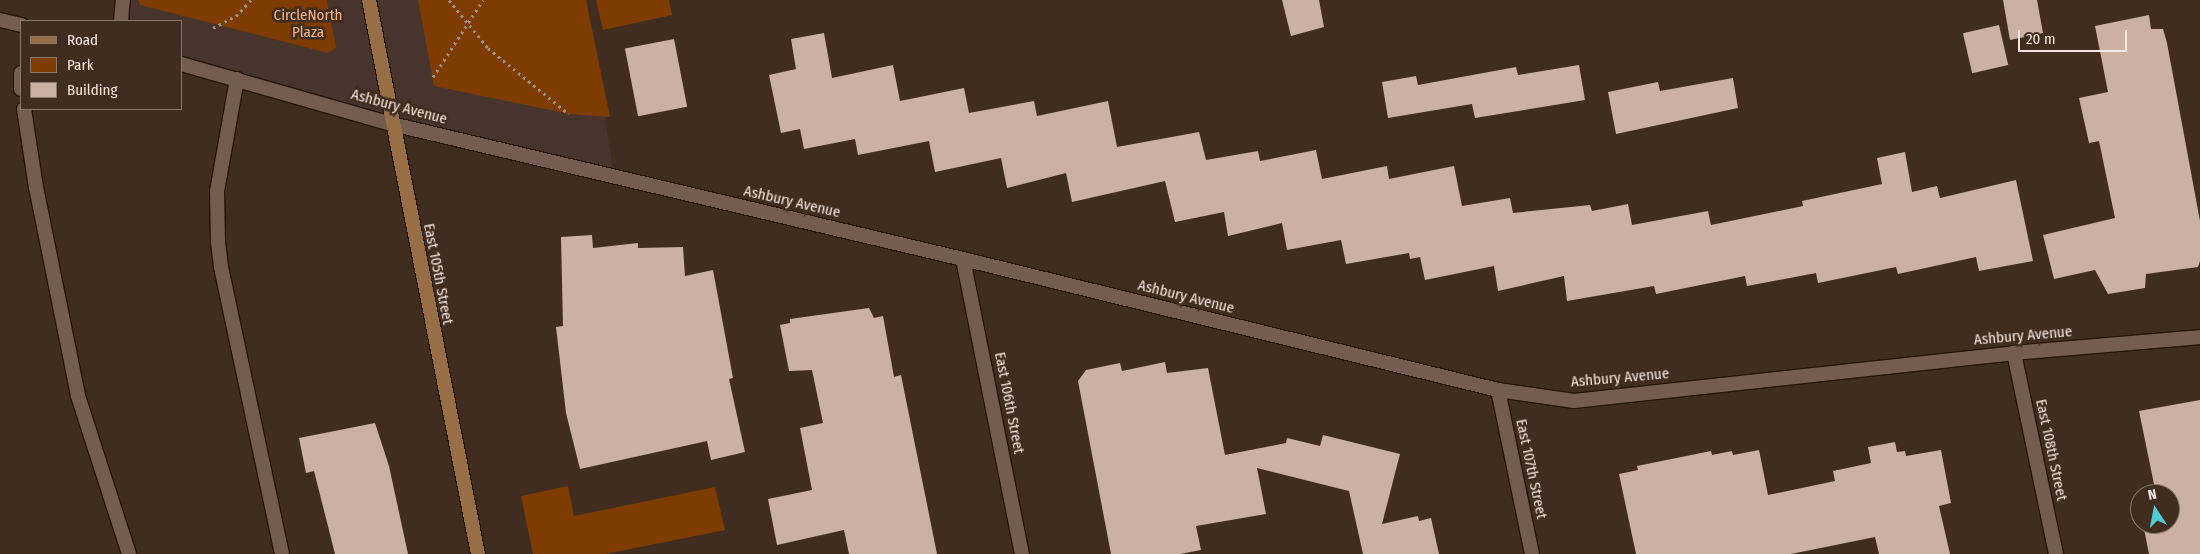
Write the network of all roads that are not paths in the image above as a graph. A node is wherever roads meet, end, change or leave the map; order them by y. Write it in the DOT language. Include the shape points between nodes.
graph roads {
  1 [pos="123,0"];
  2 [pos="369,0"];
  3 [pos="0,20"];
  4 [pos="121,20"];
  5 [pos="20,25"];
  6 [pos="182,64"];
  7 [pos="237,79"];
  8 [pos="24,110"];
  9 [pos="392,124"];
  10 [pos="963,259"];
  11 [pos="2200,337"];
  12 [pos="2014,353"];
  13 [pos="1498,390"];
  14 [pos="129,554"];
  15 [pos="282,554"];
  16 [pos="478,554"];
  17 [pos="1022,554"];
  18 [pos="1532,554"];
  19 [pos="2056,554"];
  1 -- 4 [label="street"];
  2 -- 9 [label="main road, East 105th Street"];
  3 -- 5 [label="street"];
  6 -- 7 [label="street, Ashbury Avenue"];
  7 -- 9 [label="street, Ashbury Avenue"];
  7 -- 15 [label="street" via="217,191 218,242"];
  8 -- 14 [label="street" via="36,187 78,396"];
  9 -- 10 [label="street, Ashbury Avenue"];
  9 -- 16 [label="main road, East 105th Street"];
  10 -- 13 [label="street, Ashbury Avenue"];
  10 -- 17 [label="street, East 106th Street"];
  11 -- 12 [label="street, Ashbury Avenue"];
  12 -- 13 [label="street, Ashbury Avenue" via="1574,401"];
  12 -- 19 [label="street, East 108th Street"];
  13 -- 18 [label="street, East 107th Street"];
}
